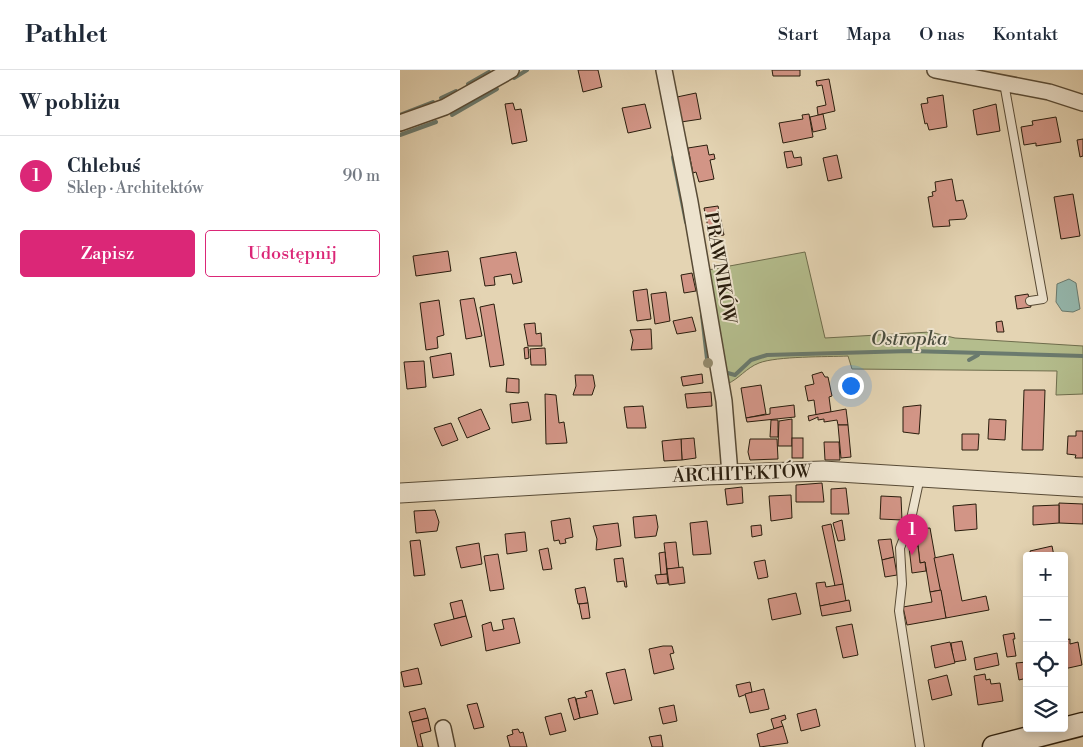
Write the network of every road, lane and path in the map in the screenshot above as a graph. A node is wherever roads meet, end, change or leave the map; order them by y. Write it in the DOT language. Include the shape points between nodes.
graph roads {
  1 [pos="511,70"];
  2 [pos="664,70"];
  3 [pos="935,70"];
  4 [pos="1004,83"];
  5 [pos="1083,103"];
  6 [pos="400,123"];
  7 [pos="1030,301"];
  8 [pos="730,474"];
  9 [pos="920,477"];
  10 [pos="1083,487"];
  11 [pos="400,493"];
  12 [pos="1083,724"];
  13 [pos="443,728"];
  14 [pos="1022,744"];
  15 [pos="447,747"];
  16 [pos="920,747"];
  17 [pos="994,747"];
  1 -- 6 [label="street" via="445,107"];
  2 -- 8 [label="street, PRAWNIKÓW" via="724,401"];
  3 -- 4 [label="street"];
  4 -- 5 [label="street"];
  4 -- 7 [label="lane" via="1043,299"];
  8 -- 9 [label="street, ARCHITEKTÓW" via="823,471"];
  8 -- 11 [label="street, ARCHITEKTÓW"];
  9 -- 10 [label="street, ARCHITEKTÓW"];
  9 -- 16 [label="lane" via="911,519 900,548 902,584 899,611"];
  12 -- 14 [label="main road"];
  13 -- 15 [label="street"];
  14 -- 17 [label="main road"];
}
